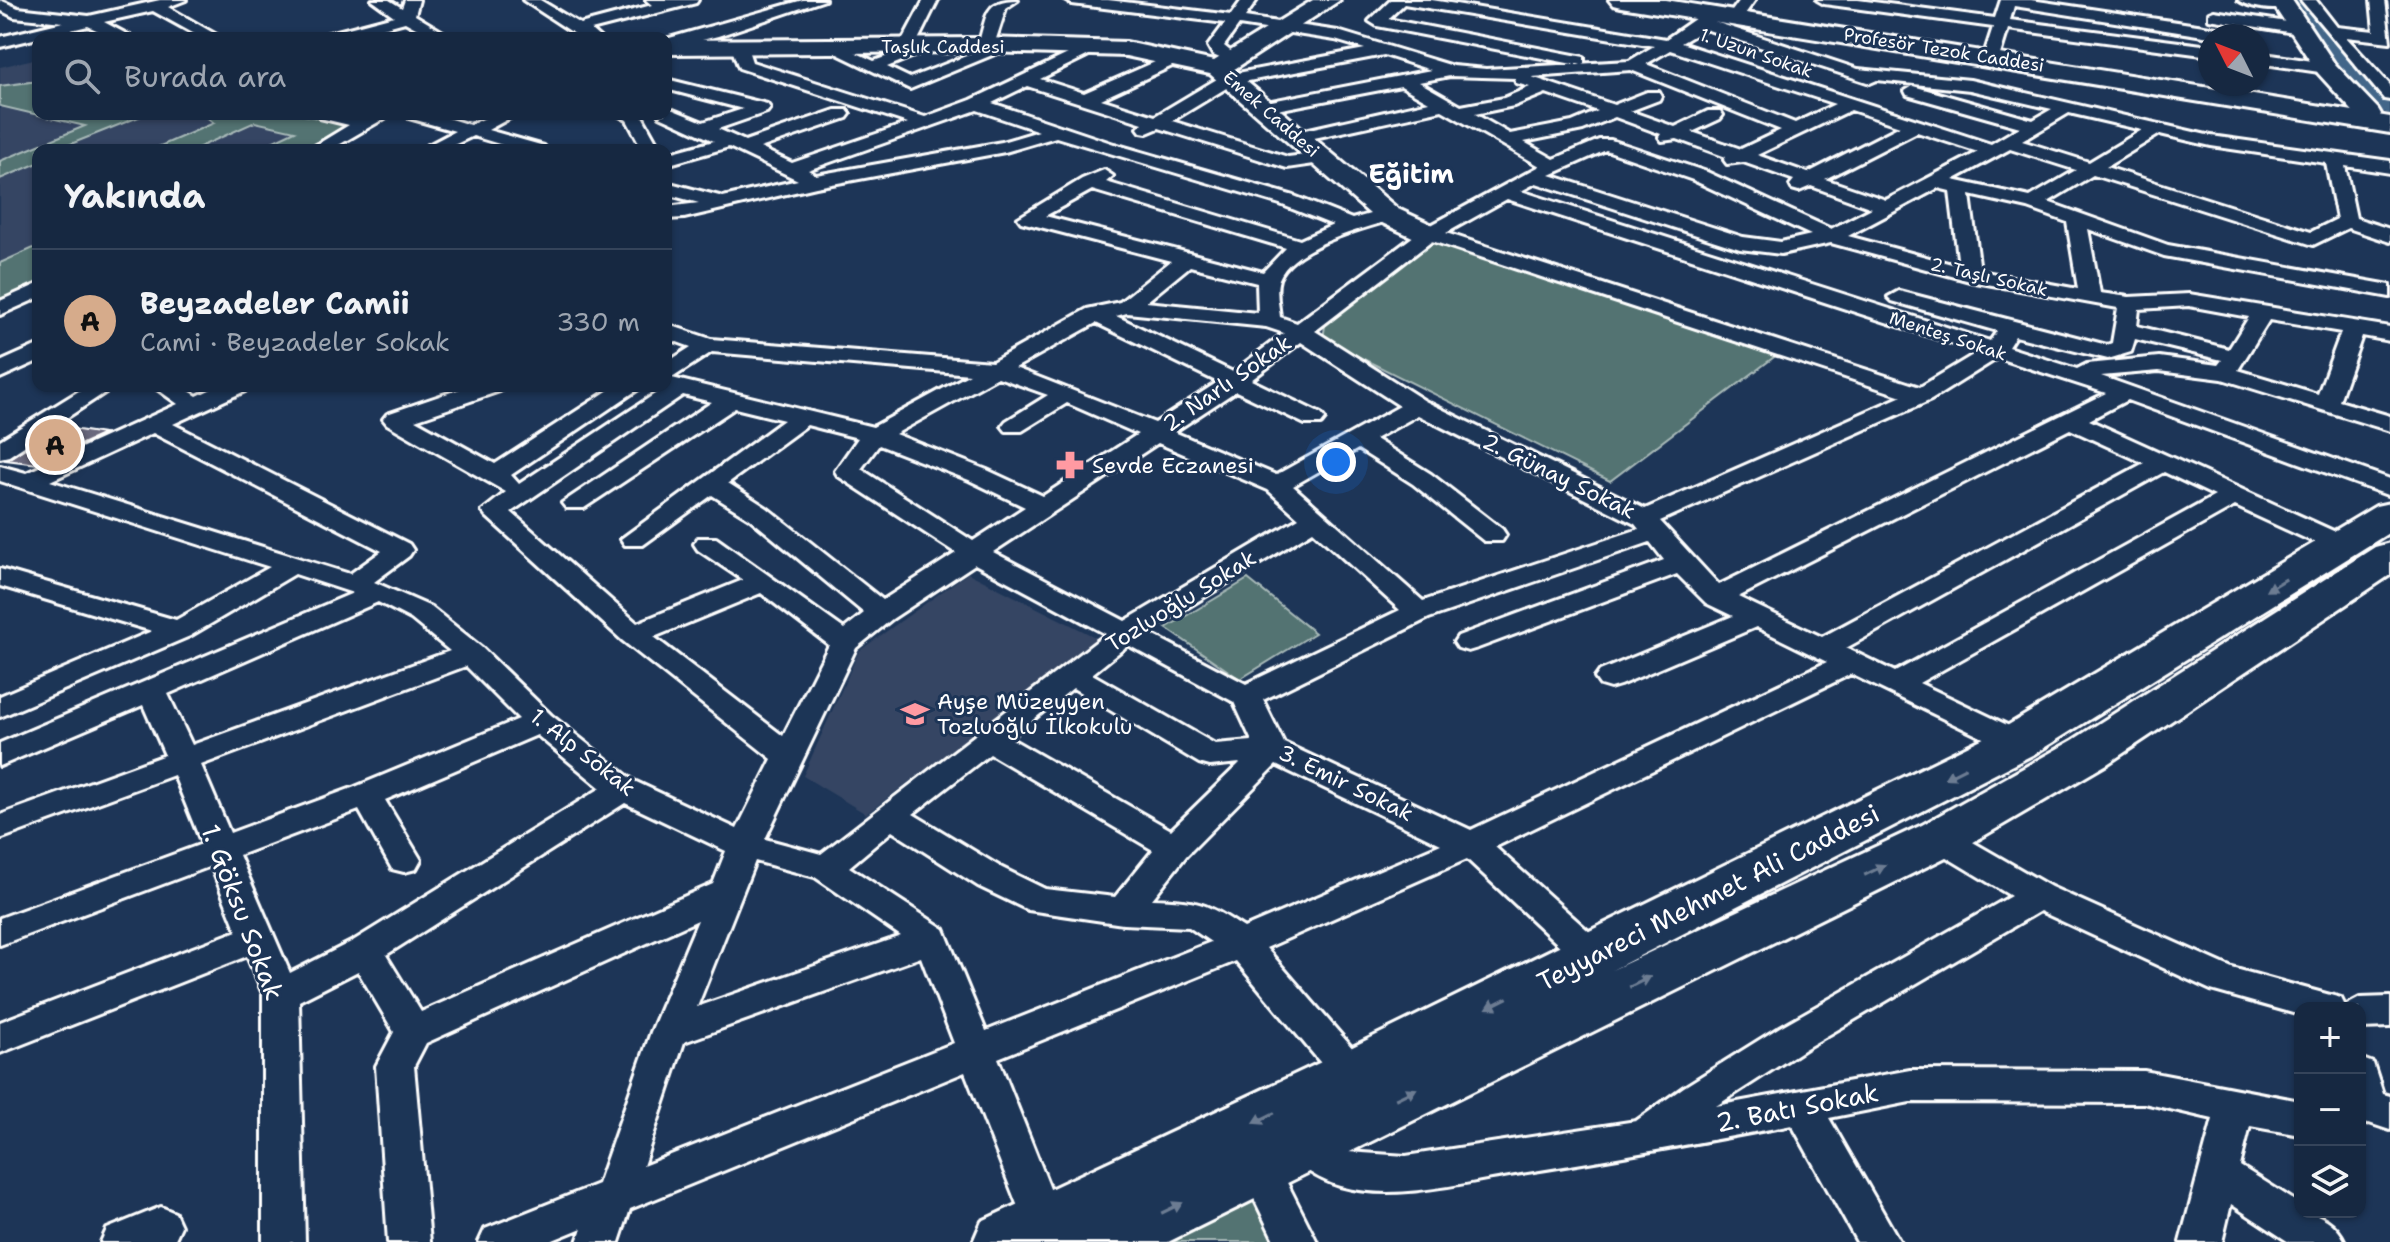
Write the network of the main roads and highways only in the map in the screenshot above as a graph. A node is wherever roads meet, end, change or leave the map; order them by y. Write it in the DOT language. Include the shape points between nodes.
graph roads {
  1 [pos="1621,0"];
  2 [pos="1742,9"];
  3 [pos="2383,119"];
  4 [pos="2390,515"];
  5 [pos="2366,551"];
  6 [pos="1025,1233"];
  7 [pos="1102,1242"];
  1 -- 2 [label="main road, Profesör Tezok Caddesi" via="1706,18"];
  2 -- 3 [label="main road, Profesör Tezok Caddesi" via="1991,58"];
  4 -- 5 [label="main road, Teyyareci Mehmet Ali Caddesi"];
  5 -- 6 [label="main road, Teyyareci Mehmet Ali Caddesi, one-way" via="2017,742"];
  7 -- 5 [label="main road, Teyyareci Mehmet Ali Caddesi, one-way" via="1940,838 2090,752"];
}
